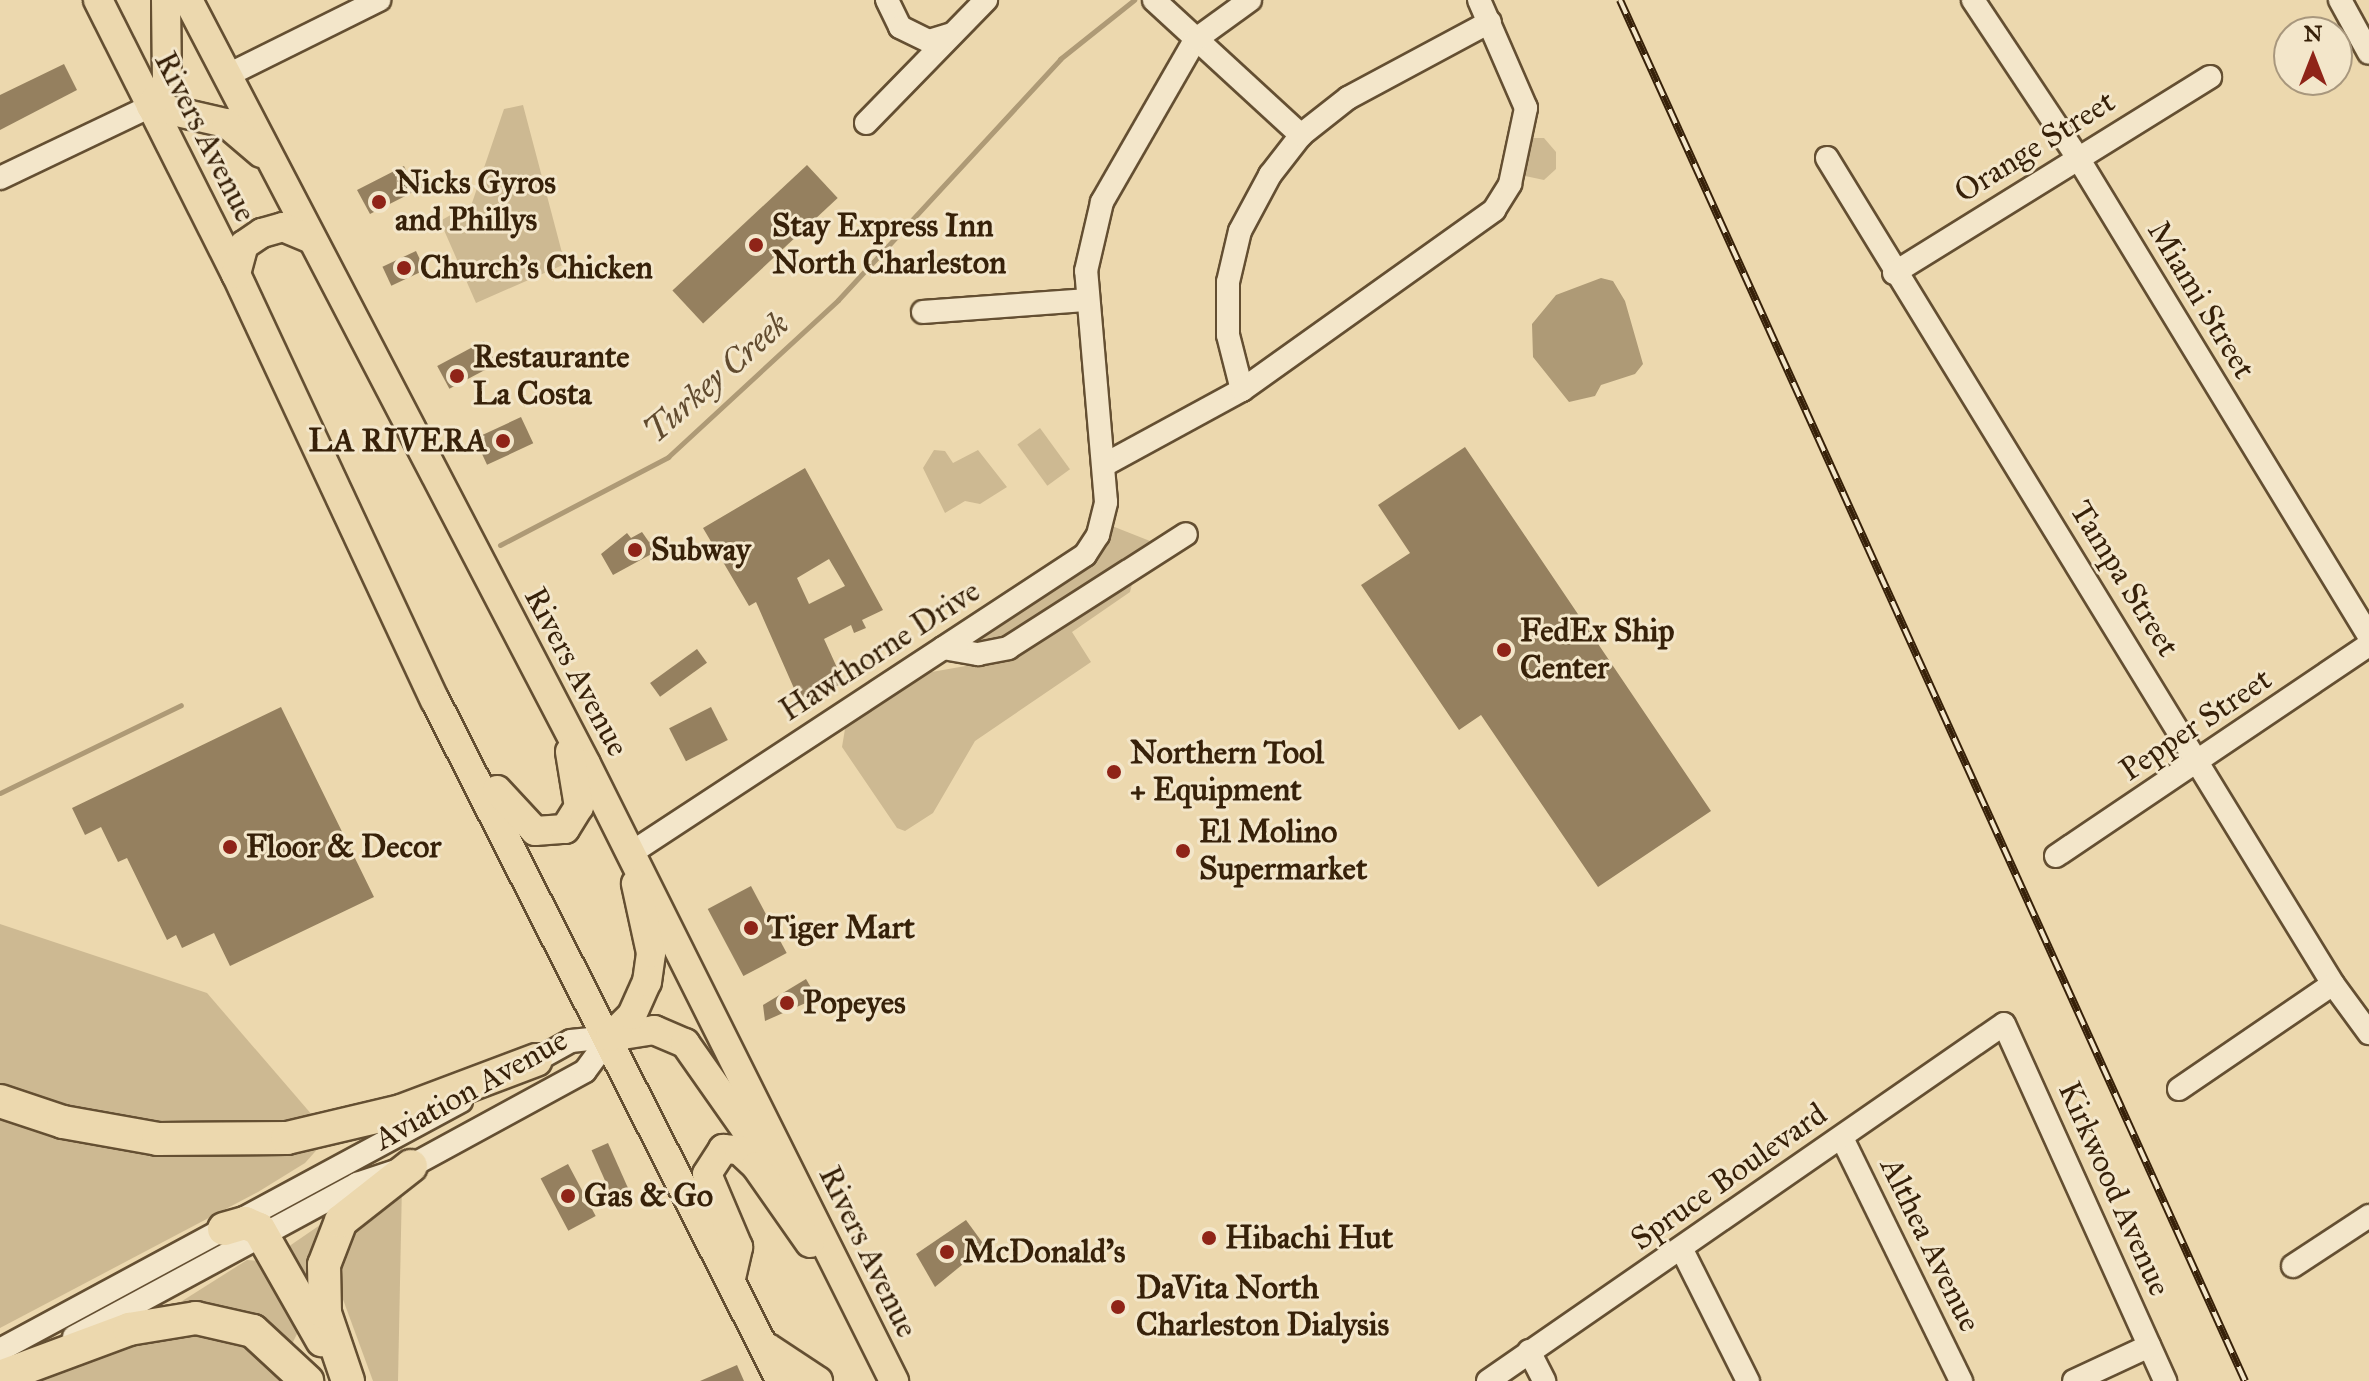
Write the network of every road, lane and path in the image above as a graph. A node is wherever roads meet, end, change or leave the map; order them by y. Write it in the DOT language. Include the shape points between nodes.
graph roads {
  1 [pos="98,0"];
  2 [pos="166,0"];
  3 [pos="188,0"];
  4 [pos="379,0"];
  5 [pos="887,0"];
  6 [pos="986,0"];
  7 [pos="1250,0"];
  8 [pos="1479,0"];
  9 [pos="1973,0"];
  10 [pos="2340,0"];
  11 [pos="1159,4"];
  12 [pos="1490,22"];
  13 [pos="955,33"];
  14 [pos="1195,40"];
  15 [pos="2369,53"];
  16 [pos="228,75"];
  17 [pos="2210,77"];
  18 [pos="151,106"];
  19 [pos="866,123"];
  20 [pos="1301,135"];
  21 [pos="1827,158"];
  22 [pos="2078,158"];
  23 [pos="271,163"];
  24 [pos="0,178"];
  25 [pos="309,238"];
  26 [pos="1894,273"];
  27 [pos="236,274"];
  28 [pos="1088,300"];
  29 [pos="923,312"];
  30 [pos="1242,390"];
  31 [pos="1106,464"];
  32 [pos="1186,534"];
  33 [pos="2369,636"];
  34 [pos="2369,645"];
  35 [pos="943,648"];
  36 [pos="435,700"];
  37 [pos="562,718"];
  38 [pos="2202,762"];
  39 [pos="631,853"];
  40 [pos="2056,856"];
  41 [pos="2333,984"];
  42 [pos="2004,1024"];
  43 [pos="2369,1033"];
  44 [pos="610,1037"];
  45 [pos="536,1060"];
  46 [pos="2179,1089"];
  47 [pos="0,1101"];
  48 [pos="1842,1138"];
  49 [pos="411,1166"];
  50 [pos="2369,1216"];
  51 [pos="224,1229"];
  52 [pos="264,1235"];
  53 [pos="824,1239"];
  54 [pos="1682,1250"];
  55 [pos="2293,1266"];
  56 [pos="731,1278"];
  57 [pos="863,1319"];
  58 [pos="764,1345"];
  59 [pos="2149,1346"];
  60 [pos="0,1350"];
  61 [pos="57,1351"];
  62 [pos="1529,1351"];
  63 [pos="0,1377"];
  64 [pos="307,1381"];
  65 [pos="347,1381"];
  66 [pos="781,1381"];
  67 [pos="818,1381"];
  68 [pos="894,1381"];
  69 [pos="1488,1381"];
  70 [pos="1544,1381"];
  71 [pos="1748,1381"];
  72 [pos="1961,1381"];
  73 [pos="2074,1381"];
  74 [pos="2165,1381"];
  1 -- 18 [label="main road, Rivers Avenue"];
  2 -- 18 [label="main road" via="167,82"];
  3 -- 16 [label="main road, Rivers Avenue"];
  4 -- 16 [label="street"];
  5 -- 13 [label="street" via="900,27 929,41"];
  6 -- 13 [label="street"];
  7 -- 14 [label="street, Hawthorne Drive"];
  8 -- 12 [label="street"];
  9 -- 22 [label="street, Miami Street"];
  10 -- 15 [label="street"];
  11 -- 14 [label="street"];
  12 -- 20 [label="street" via="1348,98"];
  12 -- 30 [label="street" via="1526,108 1510,184 1494,210"];
  13 -- 19 [label="street"];
  14 -- 20 [label="street"];
  14 -- 28 [label="street, Hawthorne Drive" via="1102,202 1086,271"];
  16 -- 23 [label="main road, Rivers Avenue"];
  17 -- 22 [label="street, Orange Street"];
  18 -- 23 [label="main road" via="226,123"];
  18 -- 24 [label="street"];
  18 -- 27 [label="main road, Rivers Avenue"];
  20 -- 30 [label="street" via="1270,175 1240,231 1228,282 1228,335"];
  21 -- 26 [label="street, Tampa Street"];
  22 -- 26 [label="street, Orange Street"];
  22 -- 33 [label="street, Miami Street"];
  23 -- 25 [label="main road, Rivers Avenue"];
  25 -- 27 [label="main road" via="283,227 262,233 244,245"];
  25 -- 37 [label="main road, Rivers Avenue"];
  26 -- 38 [label="street, Tampa Street"];
  27 -- 36 [label="main road, Rivers Avenue"];
  28 -- 29 [label="street"];
  28 -- 31 [label="street, Hawthorne Drive"];
  30 -- 31 [label="street"];
  31 -- 35 [label="street, Hawthorne Drive" via="1098,535 1085,555"];
  32 -- 35 [label="street" via="1008,648 978,654"];
  34 -- 38 [label="street, Pepper Street"];
  35 -- 39 [label="street, Hawthorne Drive"];
  36 -- 37 [label="main road" via="510,811 543,833 565,829 577,816"];
  36 -- 44 [label="main road, Rivers Avenue"];
  37 -- 39 [label="main road, Rivers Avenue"];
  38 -- 40 [label="street, Pepper Street"];
  38 -- 41 [label="street, Tampa Street"];
  39 -- 44 [label="main road" via="649,971 632,1015"];
  39 -- 53 [label="main road, Rivers Avenue"];
  41 -- 43 [label="street, Tampa Street"];
  41 -- 46 [label="street"];
  42 -- 48 [label="street, Spruce Boulevard"];
  42 -- 59 [label="street, Kirkwood Avenue"];
  44 -- 45 [label="street, Aviation Avenue" via="571,1041"];
  44 -- 49 [label="street, Aviation Avenue" via="585,1071"];
  44 -- 53 [label="main road" via="654,1030 698,1054"];
  44 -- 56 [label="main road, Rivers Avenue"];
  45 -- 47 [label="highway" via="401,1111 287,1138 158,1139 63,1122"];
  45 -- 51 [label="street, Aviation Avenue"];
  48 -- 54 [label="street, Spruce Boulevard"];
  48 -- 72 [label="street, Althea Avenue"];
  49 -- 52 [label="street, Aviation Avenue" via="357,1184"];
  49 -- 65 [label="highway" via="341,1221 324,1265 325,1313"];
  50 -- 55 [label="street"];
  51 -- 52 [label="highway" via="245,1223"];
  51 -- 60 [label="street, Aviation Avenue"];
  52 -- 61 [label="street, Aviation Avenue"];
  52 -- 65 [label="highway"];
  53 -- 57 [label="main road, Rivers Avenue"];
  54 -- 62 [label="street, Spruce Boulevard"];
  54 -- 71 [label="street"];
  56 -- 57 [label="main road" via="738,1247 707,1174 713,1157 728,1148 756,1166"];
  56 -- 58 [label="main road, Rivers Avenue"];
  57 -- 68 [label="main road, Rivers Avenue"];
  58 -- 66 [label="main road, Rivers Avenue"];
  58 -- 67 [label="main road"];
  59 -- 73 [label="street"];
  59 -- 74 [label="street, Kirkwood Avenue"];
  61 -- 63 [label="highway"];
  61 -- 64 [label="highway" via="129,1329 212,1318 253,1331 277,1347"];
  62 -- 69 [label="street, Spruce Boulevard"];
  62 -- 70 [label="street"];
}
